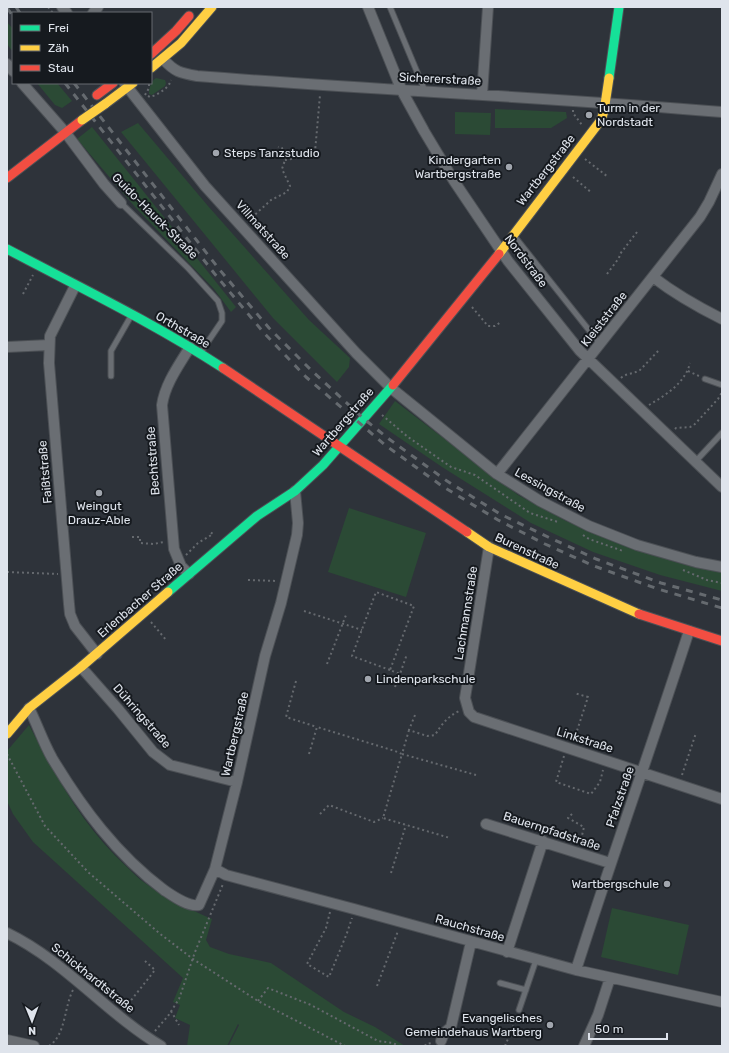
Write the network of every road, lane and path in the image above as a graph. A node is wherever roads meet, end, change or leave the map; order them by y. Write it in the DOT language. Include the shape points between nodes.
graph roads {
  1 [pos="212,7"];
  2 [pos="368,7"];
  3 [pos="390,7"];
  4 [pos="488,7"];
  5 [pos="619,7"];
  6 [pos="195,10"];
  7 [pos="152,53"];
  8 [pos="163,59"];
  9 [pos="152,67"];
  10 [pos="171,80"];
  11 [pos="23,84"];
  12 [pos="112,84"];
  13 [pos="128,84"];
  14 [pos="402,90"];
  15 [pos="425,91"];
  16 [pos="320,94"];
  17 [pos="145,95"];
  18 [pos="482,95"];
  19 [pos="94,97"];
  20 [pos="580,101"];
  21 [pos="605,103"];
  22 [pos="722,112"];
  23 [pos="60,126"];
  24 [pos="591,134"];
  25 [pos="278,147"];
  26 [pos="577,152"];
  27 [pos="285,160"];
  28 [pos="564,169"];
  29 [pos="722,174"];
  30 [pos="608,177"];
  31 [pos="7,178"];
  32 [pos="592,193"];
  33 [pos="120,203"];
  34 [pos="257,212"];
  35 [pos="638,232"];
  36 [pos="513,234"];
  37 [pos="7,249"];
  38 [pos="501,251"];
  39 [pos="41,267"];
  40 [pos="607,274"];
  41 [pos="653,277"];
  42 [pos="75,286"];
  43 [pos="23,294"];
  44 [pos="464,296"];
  45 [pos="132,315"];
  46 [pos="722,319"];
  47 [pos="501,322"];
  48 [pos="600,344"];
  49 [pos="49,345"];
  50 [pos="7,347"];
  51 [pos="190,347"];
  52 [pos="660,349"];
  53 [pos="200,353"];
  54 [pos="589,358"];
  55 [pos="690,363"];
  56 [pos="688,371"];
  57 [pos="111,376"];
  58 [pos="705,379"];
  59 [pos="614,384"];
  60 [pos="722,385"];
  61 [pos="391,388"];
  62 [pos="722,391"];
  63 [pos="641,409"];
  64 [pos="382,414"];
  65 [pos="377,419"];
  66 [pos="722,433"];
  67 [pos="668,435"];
  68 [pos="340,446"];
  69 [pos="695,462"];
  70 [pos="497,474"];
  71 [pos="722,487"];
  72 [pos="295,491"];
  73 [pos="210,532"];
  74 [pos="132,537"];
  75 [pos="173,539"];
  76 [pos="489,547"];
  77 [pos="179,563"];
  78 [pos="722,567"];
  79 [pos="7,572"];
  80 [pos="67,574"];
  81 [pos="189,574"];
  82 [pos="248,580"];
  83 [pos="286,583"];
  84 [pos="304,610"];
  85 [pos="143,613"];
  86 [pos="346,615"];
  87 [pos="342,624"];
  88 [pos="362,630"];
  89 [pos="689,631"];
  90 [pos="167,640"];
  91 [pos="722,641"];
  92 [pos="96,654"];
  93 [pos="407,654"];
  94 [pos="328,664"];
  95 [pos="81,667"];
  96 [pos="390,670"];
  97 [pos="400,674"];
  98 [pos="296,682"];
  99 [pos="395,687"];
  100 [pos="574,693"];
  101 [pos="467,706"];
  102 [pos="30,708"];
  103 [pos="415,715"];
  104 [pos="316,727"];
  105 [pos="408,730"];
  106 [pos="696,733"];
  107 [pos="7,734"];
  108 [pos="569,748"];
  109 [pos="7,754"];
  110 [pos="309,754"];
  111 [pos="402,754"];
  112 [pos="606,760"];
  113 [pos="642,772"];
  114 [pos="476,775"];
  115 [pos="237,782"];
  116 [pos="679,784"];
  117 [pos="722,799"];
  118 [pos="320,814"];
  119 [pos="572,814"];
  120 [pos="383,818"];
  121 [pos="486,824"];
  122 [pos="406,825"];
  123 [pos="450,838"];
  124 [pos="543,841"];
  125 [pos="577,852"];
  126 [pos="610,863"];
  127 [pos="215,869"];
  128 [pos="391,873"];
  129 [pos="226,875"];
  130 [pos="333,903"];
  131 [pos="354,909"];
  132 [pos="401,923"];
  133 [pos="7,933"];
  134 [pos="471,942"];
  135 [pos="507,952"];
  136 [pos="193,958"];
  137 [pos="536,960"];
  138 [pos="145,961"];
  139 [pos="576,970"];
  140 [pos="610,978"];
  141 [pos="500,983"];
  142 [pos="377,986"];
  143 [pos="526,990"];
  144 [pos="71,994"];
  145 [pos="258,1001"];
  146 [pos="722,1002"];
  147 [pos="519,1010"];
  148 [pos="172,1011"];
  149 [pos="119,1016"];
  150 [pos="179,1025"];
  151 [pos="149,1039"];
  152 [pos="7,1040"];
  153 [pos="441,1041"];
  154 [pos="34,1046"];
  155 [pos="49,1046"];
  156 [pos="161,1046"];
  157 [pos="345,1046"];
  158 [pos="399,1046"];
  159 [pos="505,1046"];
  160 [pos="584,1046"];
  1 -- 8 [label="street" via="181,43"];
  2 -- 14 [label="street, Nordstraße"];
  3 -- 15 [label="lane"];
  4 -- 18 [label="street"];
  5 -- 21 [label="street, Wartbergstraße"];
  6 -- 7 [label="street"];
  8 -- 9 [label="street"];
  8 -- 14 [label="street, Sichererstraße" via="172,69 197,76"];
  10 -- 17 [label="path" via="170,85 156,95"];
  11 -- 23 [label="street, Guido-Hauck-Straße"];
  12 -- 19 [label="street"];
  13 -- 23 [label="street, bridge" via="82,120"];
  13 -- 61 [label="street, Villmatstraße" via="205,186 356,353"];
  14 -- 15 [label="street, Sichererstraße"];
  14 -- 38 [label="street, Nordstraße" via="454,181"];
  15 -- 18 [label="street, Sichererstraße"];
  16 -- 27 [label="path" via="315,152"];
  18 -- 20 [label="street, Sichererstraße"];
  20 -- 21 [label="street, Sichererstraße"];
  20 -- 24 [label="path" via="580,109 573,109 573,113"];
  21 -- 22 [label="street, Sichererstraße"];
  21 -- 24 [label="street, Wartbergstraße" via="601,120"];
  23 -- 31 [label="street"];
  23 -- 33 [label="street, Guido-Hauck-Straße"];
  24 -- 26 [label="street, Wartbergstraße"];
  25 -- 27 [label="path" via="282,148"];
  26 -- 28 [label="street, Wartbergstraße"];
  26 -- 30 [label="path"];
  27 -- 34 [label="path" via="282,169 290,184 289,189"];
  28 -- 32 [label="path"];
  28 -- 36 [label="street, Wartbergstraße"];
  29 -- 41 [label="street, Kleiststraße" via="700,217"];
  33 -- 53 [label="lane, Guido-Hauck-Straße" via="188,268 218,301 222,321"];
  35 -- 40 [label="path"];
  36 -- 38 [label="street, Wartbergstraße"];
  36 -- 48 [label="lane, Nordstraße"];
  37 -- 39 [label="street, Orthstraße"];
  38 -- 44 [label="street, Wartbergstraße"];
  38 -- 54 [label="street, Nordstraße" via="568,337"];
  39 -- 42 [label="street, Orthstraße"];
  39 -- 43 [label="path"];
  41 -- 46 [label="street" via="700,309"];
  41 -- 48 [label="street, Kleiststraße"];
  42 -- 45 [label="street, Orthstraße"];
  42 -- 49 [label="street, Faißtstraße" via="50,336"];
  44 -- 47 [label="path" via="488,326 495,326"];
  44 -- 61 [label="street, Wartbergstraße"];
  45 -- 51 [label="street, Orthstraße"];
  45 -- 57 [label="lane" via="111,351"];
  48 -- 54 [label="street, Kleiststraße"];
  49 -- 50 [label="street"];
  49 -- 80 [label="street, Faißtstraße"];
  51 -- 53 [label="street, Orthstraße"];
  51 -- 75 [label="street, Bechtstraße" via="167,385 162,405"];
  52 -- 59 [label="path" via="640,370 624,375"];
  53 -- 68 [label="street, Orthstraße"];
  54 -- 59 [label="street, Nordstraße"];
  54 -- 70 [label="street, Kleiststraße"];
  55 -- 56 [label="path"];
  56 -- 58 [label="path"];
  56 -- 63 [label="path" via="666,395"];
  58 -- 60 [label="lane"];
  59 -- 63 [label="street, Nordstraße"];
  61 -- 68 [label="street, Wartbergstraße"];
  61 -- 70 [label="street, Lessingstraße"];
  62 -- 67 [label="path" via="694,425 676,428"];
  63 -- 67 [label="street, Nordstraße"];
  64 -- 65 [label="path"];
  66 -- 69 [label="lane"];
  67 -- 69 [label="street, Nordstraße"];
  68 -- 72 [label="street, Wartbergstraße"];
  68 -- 76 [label="street, Burenstraße"];
  69 -- 71 [label="street, Nordstraße"];
  70 -- 78 [label="street, Lessingstraße" via="540,501 589,526 638,545"];
  72 -- 81 [label="street, Erlenbacher Straße" via="256,516"];
  72 -- 83 [label="street, Wartbergstraße" via="297,535"];
  73 -- 77 [label="path" via="213,534 198,543"];
  74 -- 75 [label="path" via="140,537 140,543 147,544"];
  75 -- 77 [label="street, Bechtstraße"];
  76 -- 89 [label="street, Burenstraße" via="633,612"];
  76 -- 101 [label="street, Lachmannstraße" via="465,698"];
  77 -- 81 [label="street, Bechtstraße"];
  79 -- 80 [label="path"];
  80 -- 92 [label="street, Faißtstraße" via="69,604 75,626"];
  81 -- 85 [label="street, Erlenbacher Straße"];
  82 -- 83 [label="path"];
  83 -- 115 [label="street, Wartbergstraße" via="265,656"];
  84 -- 87 [label="path"];
  85 -- 90 [label="path"];
  85 -- 92 [label="street, Erlenbacher Straße"];
  86 -- 87 [label="path"];
  87 -- 88 [label="path"];
  87 -- 94 [label="path"];
  88 -- 96 [label="path" via="352,656"];
  88 -- 96 [label="path" via="376,592 414,606"];
  89 -- 91 [label="street, Burenstraße"];
  89 -- 113 [label="street, Pfalzstraße"];
  92 -- 95 [label="street, Erlenbacher Straße"];
  93 -- 97 [label="path"];
  95 -- 102 [label="street, Erlenbacher Straße"];
  95 -- 115 [label="street, Dühringstraße" via="154,752 170,765"];
  96 -- 97 [label="path"];
  97 -- 99 [label="path"];
  98 -- 104 [label="path" via="286,717"];
  100 -- 108 [label="path" via="588,697"];
  101 -- 105 [label="path" via="449,716 435,735 427,736"];
  101 -- 108 [label="street, Linkstraße" via="474,717"];
  102 -- 107 [label="street, Erlenbacher Straße"];
  102 -- 127 [label="street, Wartbergstraße" via="52,757 91,816 111,841 150,879 169,894 194,906 199,905"];
  103 -- 105 [label="path"];
  104 -- 110 [label="path"];
  104 -- 111 [label="path"];
  105 -- 111 [label="path"];
  106 -- 116 [label="path"];
  108 -- 112 [label="street, Linkstraße"];
  108 -- 112 [label="path" via="556,782 591,794 600,782"];
  109 -- 136 [label="path" via="45,826 88,872 159,933"];
  111 -- 114 [label="path"];
  111 -- 120 [label="path"];
  112 -- 113 [label="street, Linkstraße"];
  113 -- 116 [label="street, Linkstraße"];
  113 -- 126 [label="street, Pfalzstraße"];
  115 -- 127 [label="street, Wartbergstraße"];
  116 -- 117 [label="street, Linkstraße"];
  118 -- 120 [label="path" via="329,805 374,822"];
  119 -- 125 [label="path" via="568,818 584,828"];
  120 -- 122 [label="path"];
  121 -- 124 [label="street, Bauernpfadstraße"];
  122 -- 123 [label="path"];
  122 -- 128 [label="path"];
  124 -- 125 [label="street, Bauernpfadstraße"];
  124 -- 135 [label="street"];
  125 -- 126 [label="street, Bauernpfadstraße"];
  126 -- 139 [label="street, Pfalzstraße"];
  127 -- 129 [label="street, Rauchstraße"];
  129 -- 130 [label="street, Rauchstraße"];
  129 -- 136 [label="path"];
  130 -- 131 [label="street, Rauchstraße"];
  130 -- 131 [label="path" via="326,928 307,964 329,977"];
  131 -- 132 [label="street, Rauchstraße"];
  132 -- 134 [label="street, Rauchstraße"];
  132 -- 142 [label="path"];
  133 -- 149 [label="street, Schickhardtstraße" via="46,956"];
  134 -- 135 [label="street, Rauchstraße"];
  134 -- 153 [label="street" via="451,1027 444,1033"];
  135 -- 137 [label="street, Rauchstraße"];
  136 -- 145 [label="path"];
  136 -- 148 [label="path" via="179,999"];
  137 -- 139 [label="street, Rauchstraße"];
  137 -- 143 [label="lane"];
  138 -- 149 [label="path" via="155,970"];
  139 -- 140 [label="street, Rauchstraße"];
  140 -- 146 [label="street, Rauchstraße"];
  140 -- 160 [label="street" via="598,1015"];
  141 -- 143 [label="lane"];
  143 -- 147 [label="lane"];
  144 -- 155 [label="path" via="60,1035 55,1043"];
  145 -- 157 [label="path"];
  145 -- 158 [label="path" via="268,988 310,1005 378,1042 394,1043"];
  147 -- 159 [label="path"];
  148 -- 150 [label="path"];
  148 -- 151 [label="path"];
  149 -- 151 [label="street, Schickhardtstraße"];
  151 -- 156 [label="street, Schickhardtstraße"];
  152 -- 154 [label="street"];
}
